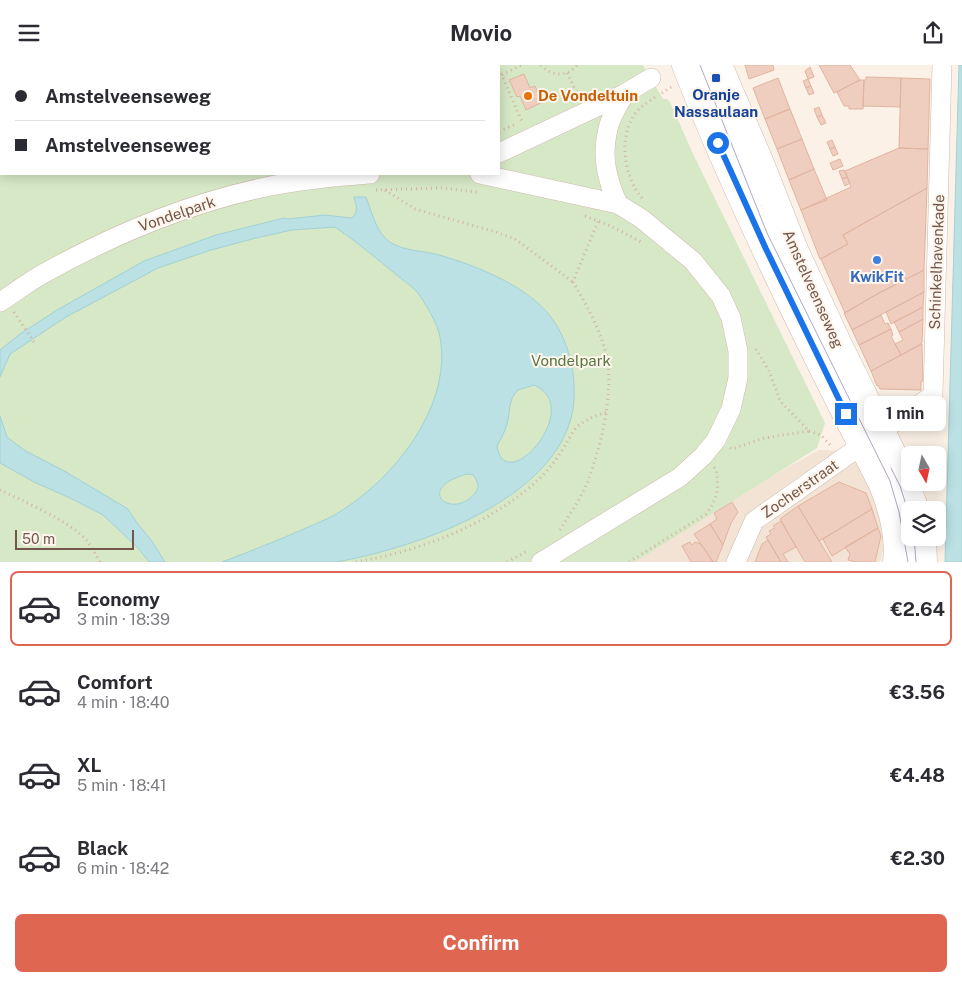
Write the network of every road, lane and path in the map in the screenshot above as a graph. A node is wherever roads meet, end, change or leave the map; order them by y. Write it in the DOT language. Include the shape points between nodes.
graph roads {
  1 [pos="521,65"];
  2 [pos="541,65"];
  3 [pos="577,65"];
  4 [pos="703,65"];
  5 [pos="718,65"];
  6 [pos="942,65"];
  7 [pos="500,71"];
  8 [pos="567,73"];
  9 [pos="502,75"];
  10 [pos="680,75"];
  11 [pos="655,86"];
  12 [pos="576,91"];
  13 [pos="624,94"];
  14 [pos="650,101"];
  15 [pos="521,118"];
  16 [pos="500,153"];
  17 [pos="485,175"];
  18 [pos="630,176"];
  19 [pos="373,182"];
  20 [pos="385,190"];
  21 [pos="482,193"];
  22 [pos="618,204"];
  23 [pos="762,210"];
  24 [pos="581,214"];
  25 [pos="598,220"];
  26 [pos="644,244"];
  27 [pos="573,282"];
  28 [pos="20,306"];
  29 [pos="7,310"];
  30 [pos="36,345"];
  31 [pos="755,349"];
  32 [pos="606,411"];
  33 [pos="809,431"];
  34 [pos="821,435"];
  35 [pos="868,440"];
  36 [pos="732,449"];
  37 [pos="716,469"];
  38 [pos="892,479"];
  39 [pos="0,490"];
  40 [pos="904,501"];
  41 [pos="907,501"];
  42 [pos="566,528"];
  43 [pos="922,546"];
  44 [pos="537,555"];
  45 [pos="100,562"];
  46 [pos="356,562"];
  47 [pos="507,562"];
  48 [pos="629,562"];
  49 [pos="736,562"];
  50 [pos="897,562"];
  51 [pos="923,562"];
  1 -- 9 [label="path"];
  2 -- 8 [label="path" via="553,74"];
  3 -- 8 [label="path"];
  4 -- 23 [label="lane"];
  5 -- 35 [label="main road, Amstelveenseweg" via="794,250 839,347"];
  6 -- 35 [label="street, Schinkelhavenkade" via="933,395"];
  7 -- 9 [label="path"];
  8 -- 12 [label="path"];
  9 -- 15 [label="path"];
  10 -- 11 [label="path"];
  10 -- 35 [label="main road, Amstelveenseweg" via="724,158 762,241"];
  11 -- 13 [label="street"];
  13 -- 16 [label="street"];
  13 -- 22 [label="street" via="608,127 605,156 608,184"];
  14 -- 18 [label="path" via="631,121 625,141"];
  17 -- 22 [label="street"];
  19 -- 20 [label="path"];
  19 -- 29 [label="street, Vondelpark" via="320,179 261,188 196,205 122,234 40,275"];
  20 -- 21 [label="path" via="441,188"];
  20 -- 27 [label="path" via="415,209 515,239"];
  22 -- 44 [label="street" via="642,219 693,261 721,296 731,318 738,351 738,378 731,409 716,439 680,477"];
  24 -- 25 [label="path"];
  25 -- 26 [label="path"];
  25 -- 27 [label="path"];
  27 -- 32 [label="path" via="587,306 607,357"];
  28 -- 29 [label="path"];
  29 -- 30 [label="path"];
  31 -- 33 [label="path" via="769,371 780,401"];
  32 -- 42 [label="path" via="588,482 559,532"];
  32 -- 46 [label="path" via="583,422 538,480 484,519 394,555"];
  33 -- 34 [label="path"];
  33 -- 36 [label="path"];
  35 -- 41 [label="main road, Amstelveenseweg" via="900,470"];
  35 -- 49 [label="street, Zocherstraat" via="754,521"];
  35 -- 50 [label="main road, Amstelveenseweg" via="889,499 897,535"];
  37 -- 48 [label="path" via="718,488 714,504 706,514"];
  38 -- 40 [label="lane, Amstelveenseweg"];
  39 -- 45 [label="path" via="65,524 87,540"];
  43 -- 51 [label="main road"];
  44 -- 47 [label="path"];
}
